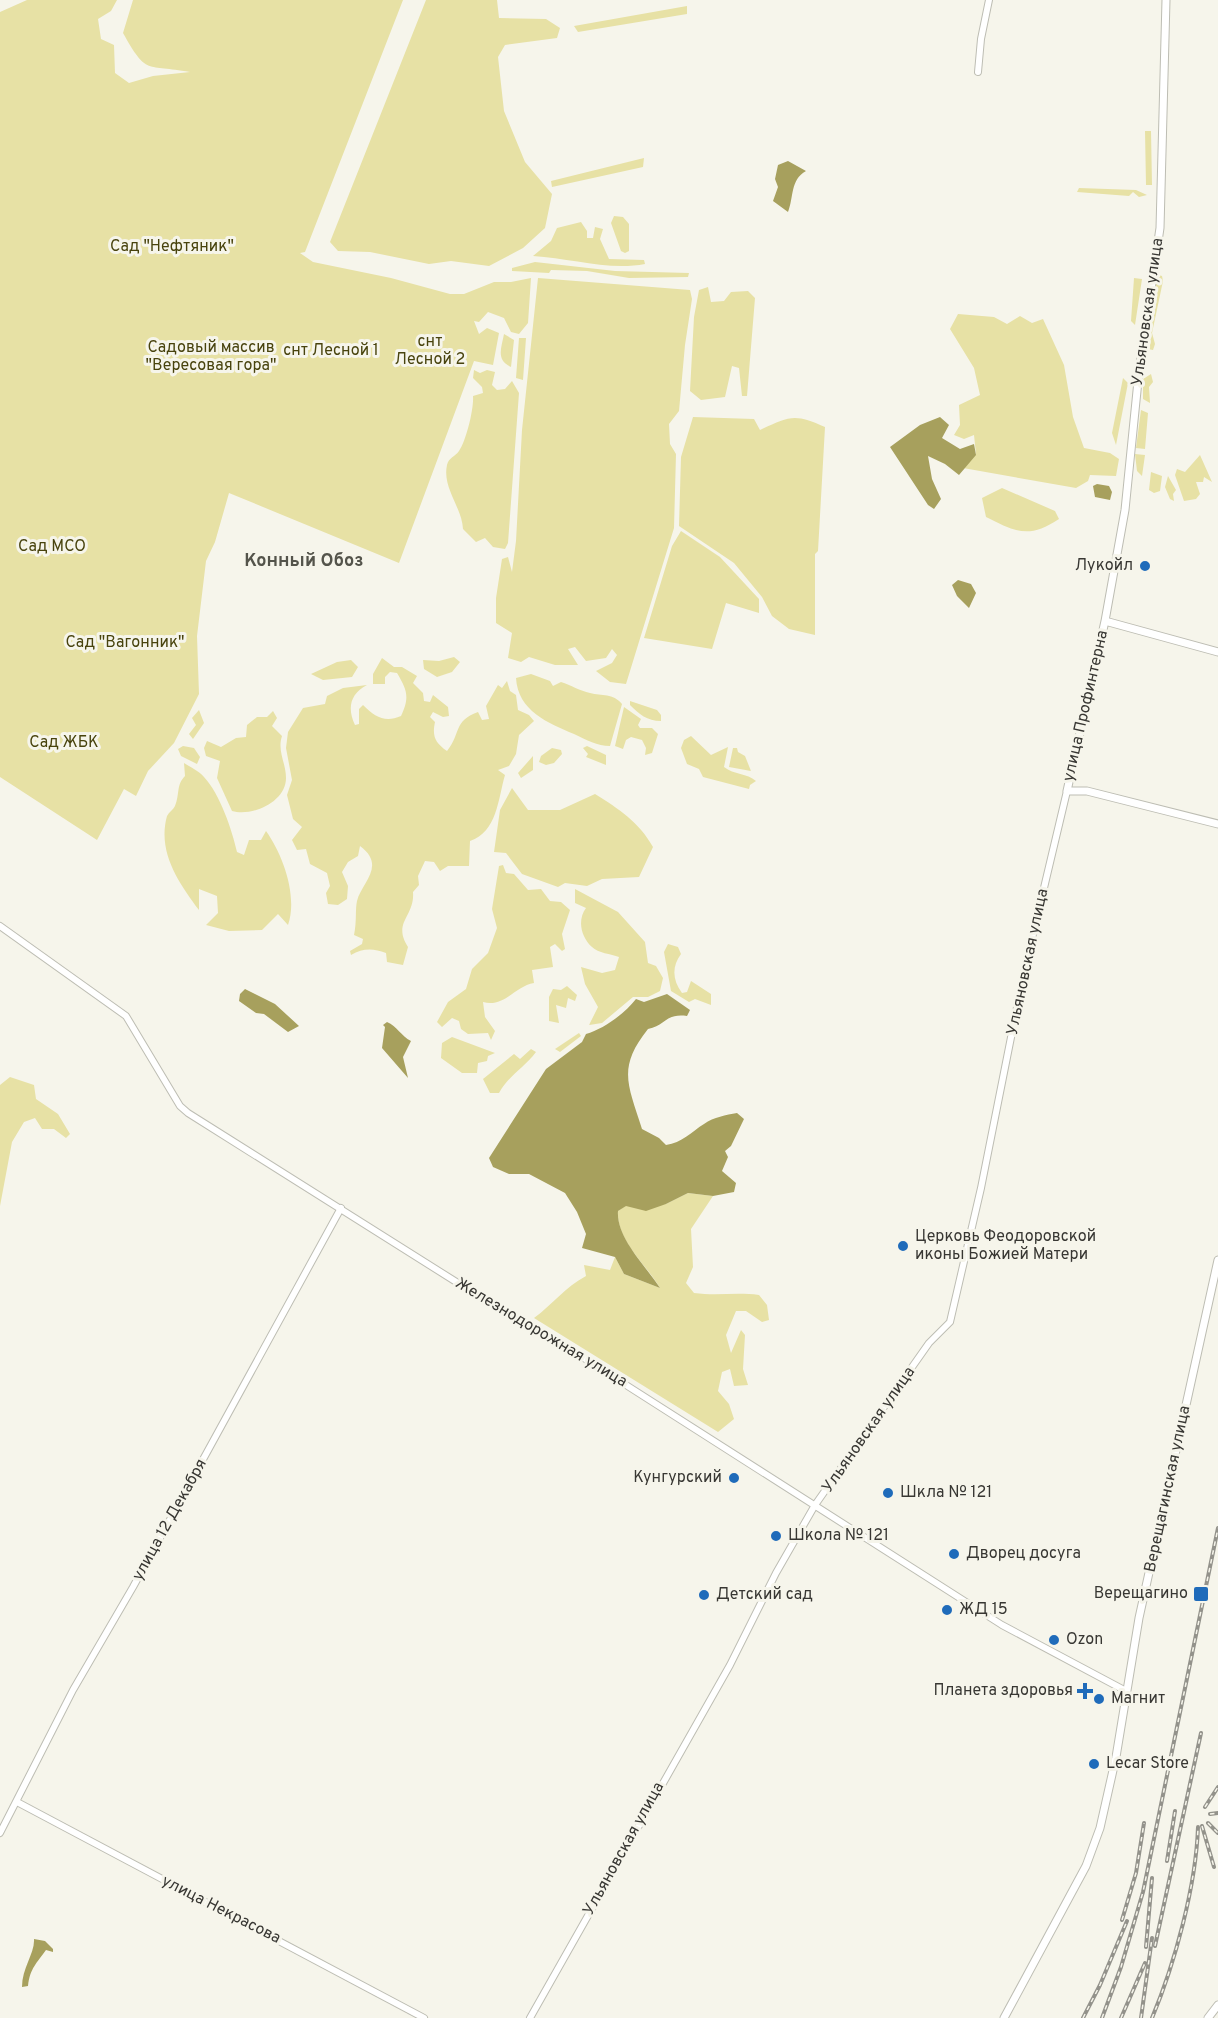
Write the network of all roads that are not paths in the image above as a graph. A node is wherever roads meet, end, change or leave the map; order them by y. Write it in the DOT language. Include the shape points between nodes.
graph roads {
  1 [pos="989,0"];
  2 [pos="1166,0"];
  3 [pos="978,72"];
  4 [pos="1105,621"];
  5 [pos="1218,652"];
  6 [pos="1067,791"];
  7 [pos="1218,824"];
  8 [pos="0,926"];
  9 [pos="341,1208"];
  10 [pos="1218,1260"];
  11 [pos="815,1505"];
  12 [pos="1126,1691"];
  13 [pos="17,1802"];
  14 [pos="0,1833"];
  15 [pos="1218,2005"];
  16 [pos="424,2018"];
  17 [pos="530,2018"];
  18 [pos="1004,2018"];
  19 [pos="1209,2018"];
  1 -- 3 [label="street"];
  2 -- 4 [label="main road, Ульяновская улица" via="1160,228 1139,371 1125,510"];
  4 -- 5 [label="main road"];
  4 -- 6 [label="main road, улица Профинтерна"];
  6 -- 7 [label="main road" via="1087,791"];
  6 -- 11 [label="street, Ульяновская улица" via="1024,972 950,1322 928,1343"];
  8 -- 9 [label="street, Железнодорожная улица" via="126,1016 188,1113"];
  9 -- 11 [label="street, Железнодорожная улица"];
  9 -- 13 [label="street, улица 12 Декабря" via="134,1587 73,1690 27,1775"];
  10 -- 12 [label="main road, Верещагинская улица"];
  11 -- 12 [label="street, Железнодорожная улица" via="1002,1625"];
  11 -- 17 [label="street, Ульяновская улица" via="730,1665"];
  12 -- 18 [label="main road, Верещагинская улица" via="1116,1757 1092,1851"];
  13 -- 14 [label="street, улица 12 Декабря"];
  13 -- 16 [label="street, улица Некрасова"];
  15 -- 19 [label="main road"];
}
